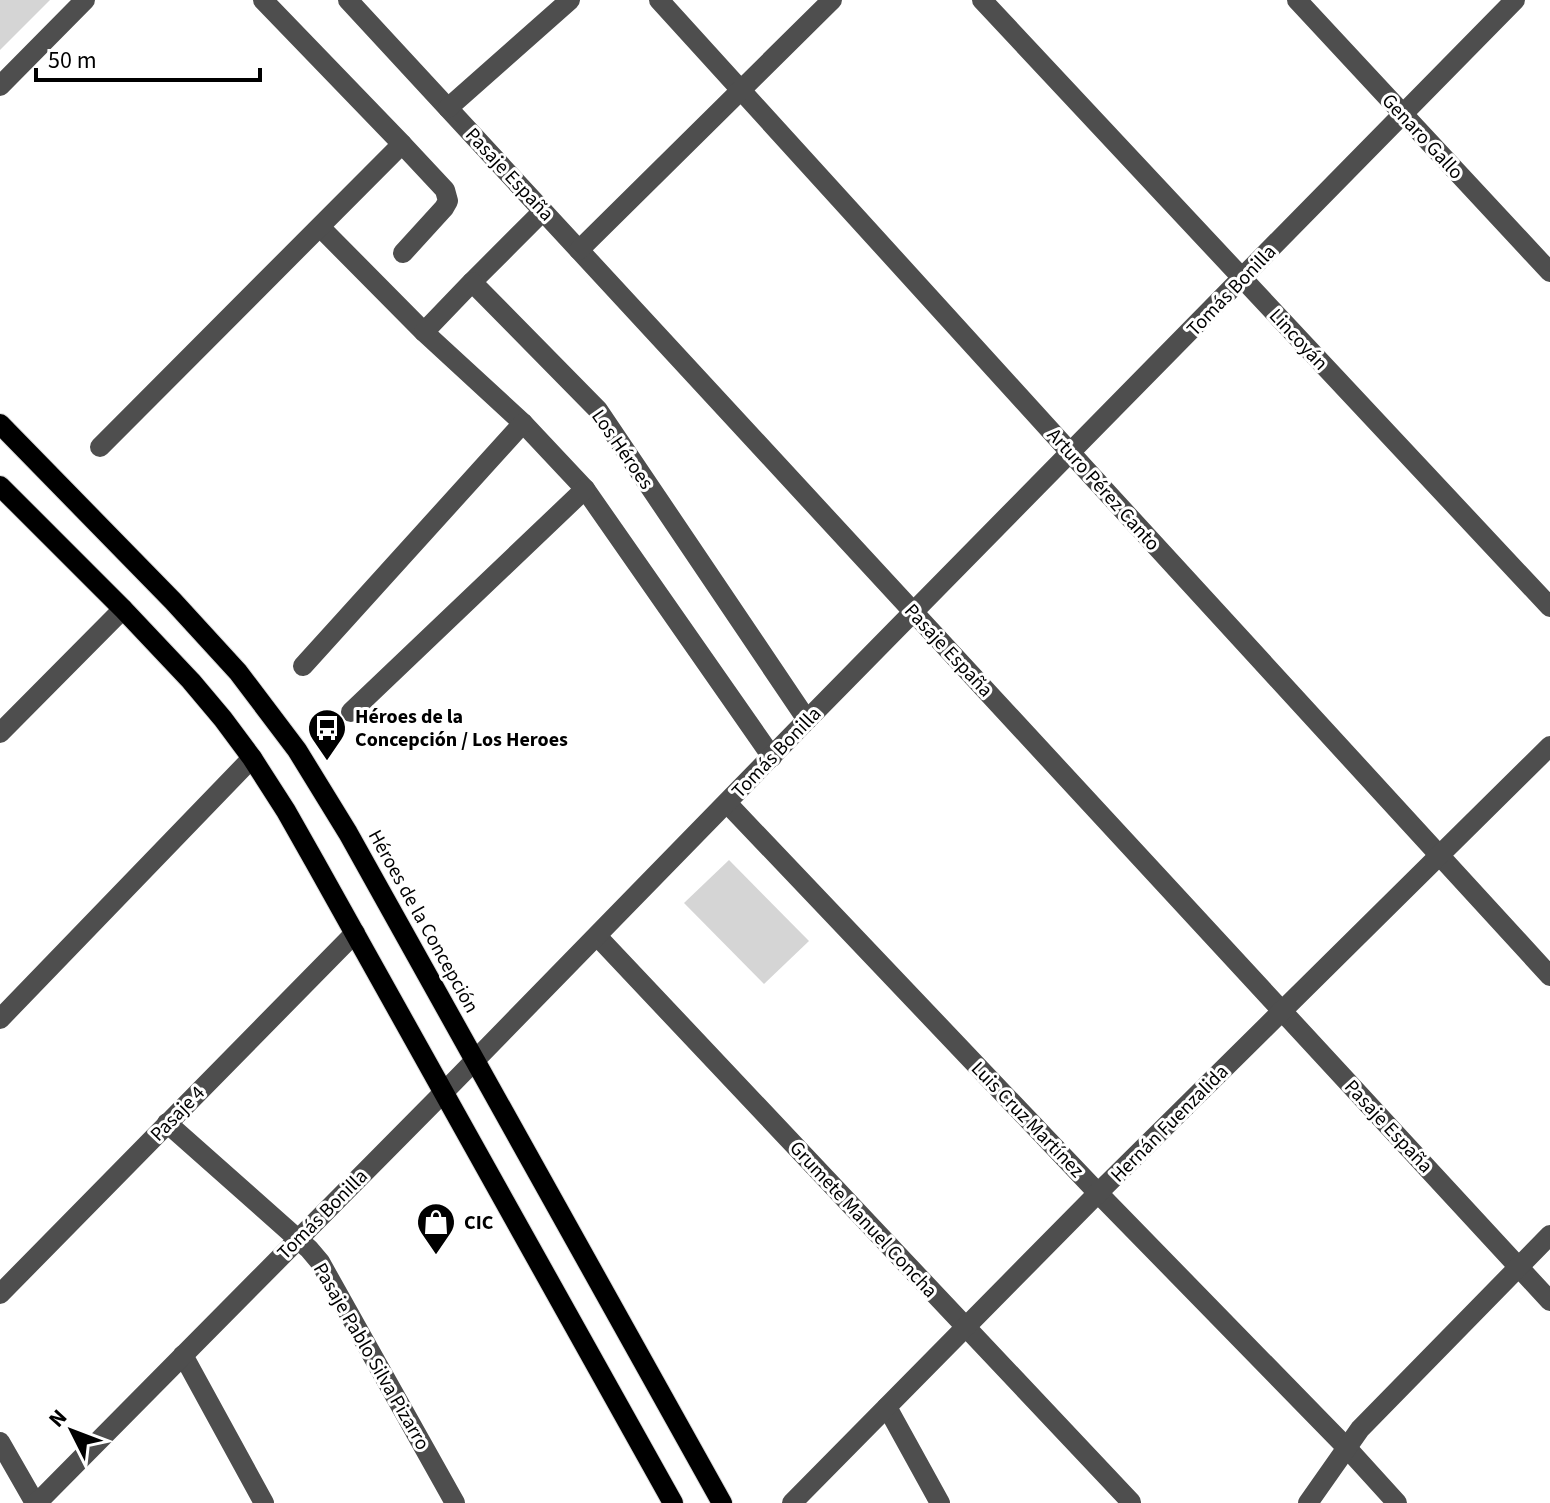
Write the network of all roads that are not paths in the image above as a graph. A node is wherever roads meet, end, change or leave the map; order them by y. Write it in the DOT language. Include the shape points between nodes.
graph roads {
  1 [pos="85,0"];
  2 [pos="263,0"];
  3 [pos="348,0"];
  4 [pos="570,0"];
  5 [pos="659,0"];
  6 [pos="832,0"];
  7 [pos="982,0"];
  8 [pos="1297,0"];
  9 [pos="1515,0"];
  10 [pos="0,86"];
  11 [pos="741,90"];
  12 [pos="448,108"];
  13 [pos="1403,114"];
  14 [pos="402,144"];
  15 [pos="543,211"];
  16 [pos="320,227"];
  17 [pos="579,250"];
  18 [pos="403,253"];
  19 [pos="1550,272"];
  20 [pos="1242,278"];
  21 [pos="472,282"];
  22 [pos="424,332"];
  23 [pos="523,423"];
  24 [pos="0,424"];
  25 [pos="100,447"];
  26 [pos="1071,453"];
  27 [pos="0,486"];
  28 [pos="585,489"];
  29 [pos="1550,607"];
  30 [pos="123,609"];
  31 [pos="914,612"];
  32 [pos="303,666"];
  33 [pos="351,712"];
  34 [pos="807,720"];
  35 [pos="0,733"];
  36 [pos="1550,746"];
  37 [pos="772,757"];
  38 [pos="252,758"];
  39 [pos="727,803"];
  40 [pos="1440,855"];
  41 [pos="355,933"];
  42 [pos="597,936"];
  43 [pos="1550,976"];
  44 [pos="1283,1011"];
  45 [pos="0,1019"];
  46 [pos="474,1060"];
  47 [pos="444,1092"];
  48 [pos="167,1123"];
  49 [pos="1098,1193"];
  50 [pos="1550,1235"];
  51 [pos="298,1239"];
  52 [pos="1519,1267"];
  53 [pos="0,1294"];
  54 [pos="1550,1301"];
  55 [pos="966,1327"];
  56 [pos="183,1355"];
  57 [pos="887,1407"];
  58 [pos="0,1442"];
  59 [pos="1347,1448"];
  60 [pos="1131,1502"];
  61 [pos="36,1503"];
  62 [pos="264,1503"];
  63 [pos="455,1503"];
  64 [pos="673,1503"];
  65 [pos="722,1503"];
  66 [pos="792,1503"];
  67 [pos="940,1503"];
  68 [pos="1308,1503"];
  69 [pos="1397,1503"];
  1 -- 10 [label="street"];
  2 -- 14 [label="street"];
  3 -- 12 [label="street, Pasaje España"];
  4 -- 12 [label="street"];
  5 -- 11 [label="street, Arturo Pérez Canto"];
  6 -- 11 [label="street"];
  7 -- 20 [label="street, Lincoyán"];
  8 -- 13 [label="street, Genaro Gallo"];
  9 -- 13 [label="street, Tomás Bonilla"];
  11 -- 17 [label="street"];
  11 -- 26 [label="street, Arturo Pérez Canto"];
  12 -- 15 [label="street, Pasaje España"];
  13 -- 19 [label="street, Genaro Gallo"];
  13 -- 20 [label="street, Tomás Bonilla"];
  14 -- 16 [label="street"];
  14 -- 18 [label="street" via="445,190 448,201"];
  15 -- 17 [label="street, Pasaje España"];
  15 -- 21 [label="street"];
  16 -- 22 [label="street"];
  16 -- 25 [label="street"];
  17 -- 31 [label="street, Pasaje España"];
  20 -- 26 [label="street, Tomás Bonilla"];
  20 -- 29 [label="street, Lincoyán"];
  21 -- 22 [label="street"];
  21 -- 34 [label="street, Los Héroes" via="598,410"];
  22 -- 23 [label="street"];
  23 -- 28 [label="street"];
  23 -- 32 [label="street"];
  24 -- 46 [label="main road, Héroes de la Concepción" via="198,627 268,709 336,812"];
  26 -- 31 [label="street, Tomás Bonilla"];
  26 -- 40 [label="street, Arturo Pérez Canto"];
  27 -- 30 [label="main road"];
  28 -- 33 [label="street"];
  28 -- 37 [label="street"];
  30 -- 35 [label="street"];
  30 -- 38 [label="main road" via="191,681"];
  31 -- 34 [label="street, Tomás Bonilla"];
  31 -- 44 [label="street, Pasaje España"];
  34 -- 37 [label="street, Tomás Bonilla"];
  36 -- 40 [label="street, Hernán Fuenzalida"];
  37 -- 39 [label="street, Tomás Bonilla"];
  38 -- 41 [label="main road"];
  38 -- 45 [label="street"];
  39 -- 42 [label="street, Tomás Bonilla"];
  39 -- 49 [label="street, Luis Cruz Martínez"];
  40 -- 43 [label="street, Arturo Pérez Canto"];
  40 -- 44 [label="street, Hernán Fuenzalida"];
  41 -- 47 [label="main road"];
  41 -- 48 [label="street, Pasaje 4"];
  42 -- 46 [label="street, Tomás Bonilla"];
  42 -- 55 [label="street, Grumete Manuel Concha"];
  44 -- 49 [label="street, Hernán Fuenzalida"];
  44 -- 52 [label="street, Pasaje España"];
  46 -- 47 [label="street, Tomás Bonilla"];
  46 -- 65 [label="main road, Héroes de la Concepción"];
  47 -- 51 [label="street, Tomás Bonilla"];
  47 -- 64 [label="main road"];
  48 -- 51 [label="street, Pasaje Pablo Silva Pizarro"];
  48 -- 53 [label="street, Pasaje 4"];
  49 -- 55 [label="street, Hernán Fuenzalida"];
  49 -- 59 [label="street, Luis Cruz Martínez"];
  50 -- 52 [label="street"];
  51 -- 56 [label="street, Tomás Bonilla"];
  51 -- 63 [label="street, Pasaje Pablo Silva Pizarro" via="326,1270"];
  52 -- 54 [label="street, Pasaje España"];
  52 -- 59 [label="street"];
  55 -- 57 [label="street, Hernán Fuenzalida"];
  55 -- 60 [label="street, Grumete Manuel Concha"];
  56 -- 61 [label="street, Tomás Bonilla"];
  56 -- 62 [label="street"];
  57 -- 66 [label="street, Hernán Fuenzalida"];
  57 -- 67 [label="street"];
  58 -- 61 [label="street"];
  59 -- 68 [label="street"];
  59 -- 69 [label="street, Luis Cruz Martínez"];
}
